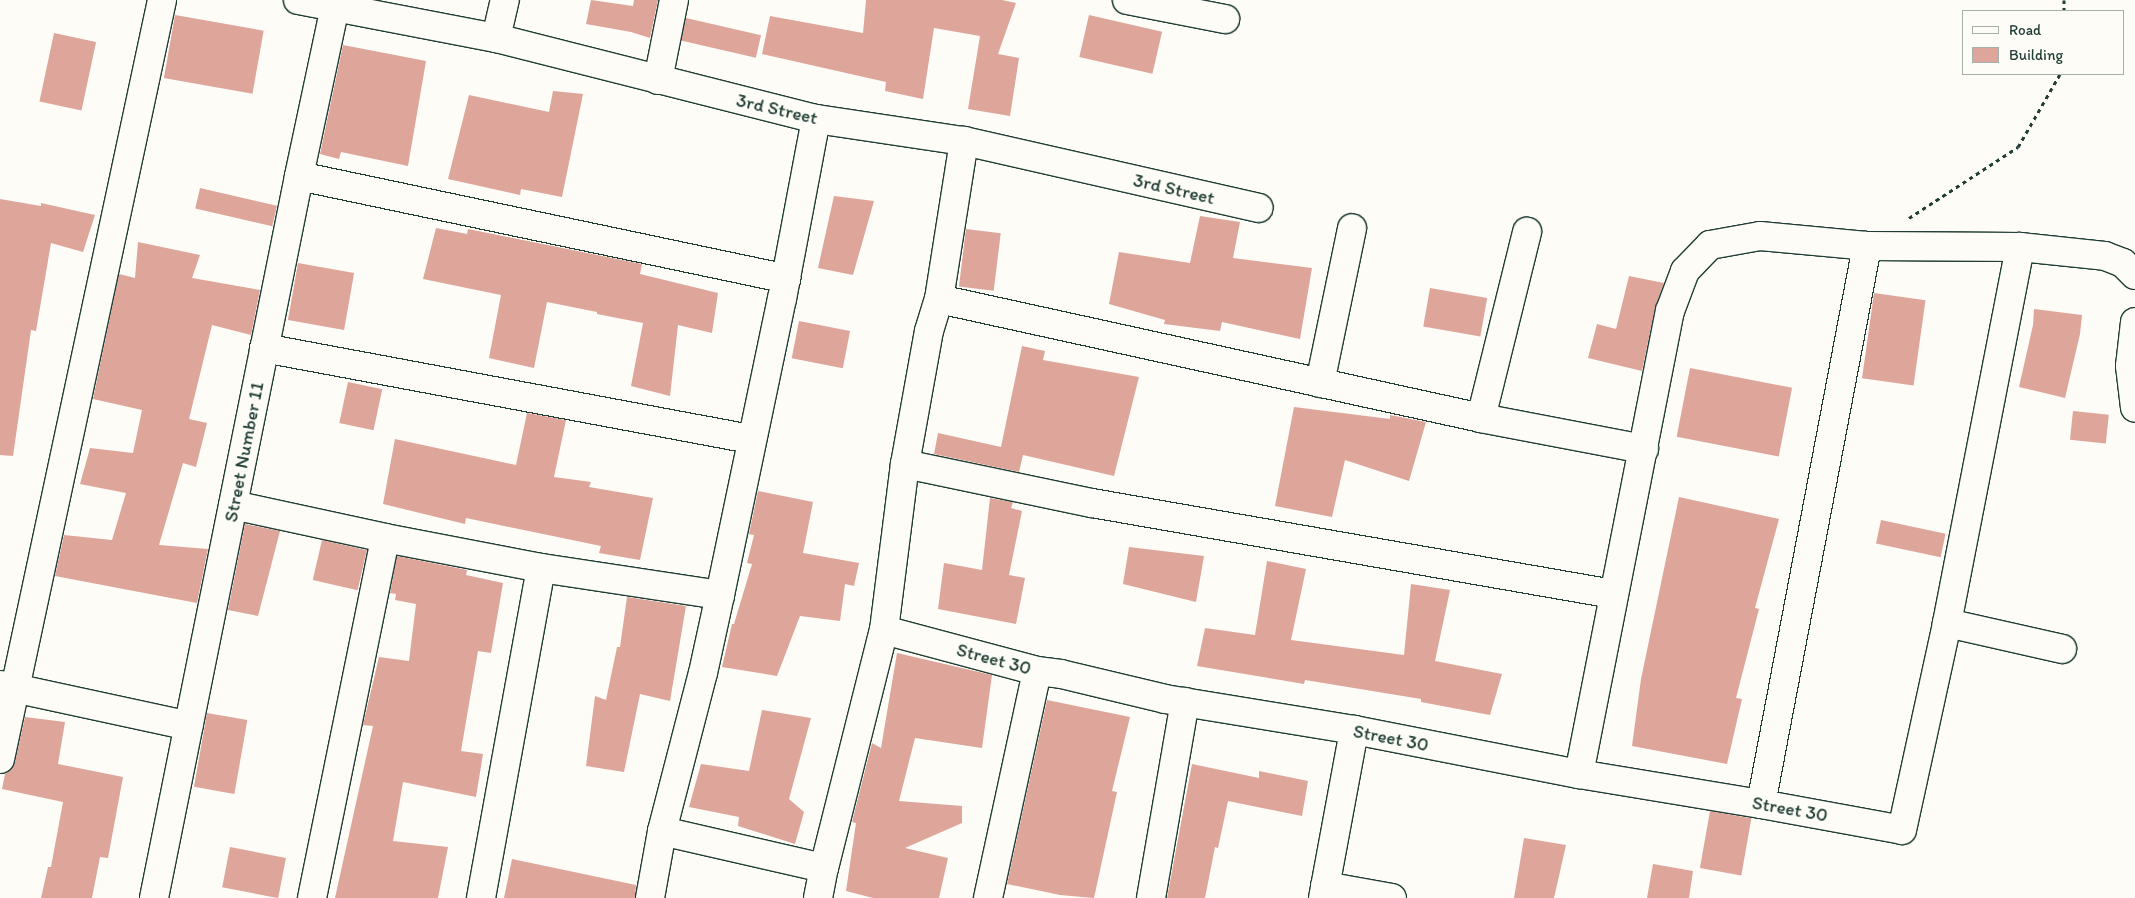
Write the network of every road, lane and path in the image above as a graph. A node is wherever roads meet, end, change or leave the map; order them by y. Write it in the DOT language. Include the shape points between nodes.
graph roads {
  1 [pos="162,0"];
  2 [pos="298,0"];
  3 [pos="505,0"];
  4 [pos="674,0"];
  5 [pos="1127,0"];
  6 [pos="335,7"];
  7 [pos="1225,19"];
  8 [pos="496,38"];
  9 [pos="2059,75"];
  10 [pos="658,80"];
  11 [pos="816,119"];
  12 [pos="964,141"];
  13 [pos="299,176"];
  14 [pos="1258,208"];
  15 [pos="1906,220"];
  16 [pos="1352,228"];
  17 [pos="1527,232"];
  18 [pos="1867,246"];
  19 [pos="2020,247"];
  20 [pos="2135,275"];
  21 [pos="786,279"];
  22 [pos="939,300"];
  23 [pos="2135,322"];
  24 [pos="264,348"];
  25 [pos="1320,383"];
  26 [pos="2135,408"];
  27 [pos="1481,418"];
  28 [pos="752,439"];
  29 [pos="1644,449"];
  30 [pos="905,464"];
  31 [pos="233,504"];
  32 [pos="385,538"];
  33 [pos="541,568"];
  34 [pos="1613,594"];
  35 [pos="720,596"];
  36 [pos="1947,623"];
  37 [pos="884,630"];
  38 [pos="2062,649"];
  39 [pos="1037,671"];
  40 [pos="7,687"];
  41 [pos="1185,702"];
  42 [pos="189,726"];
  43 [pos="1354,730"];
  44 [pos="0,759"];
  45 [pos="1579,774"];
  46 [pos="1761,804"];
  47 [pos="662,831"];
  48 [pos="824,868"];
  49 [pos="1324,892"];
  50 [pos="154,898"];
  51 [pos="312,898"];
  52 [pos="481,898"];
  53 [pos="650,898"];
  54 [pos="818,898"];
  55 [pos="988,898"];
  56 [pos="1151,898"];
  57 [pos="1392,898"];
  1 -- 40 [label="street"];
  2 -- 6 [label="street, 3rd Street"];
  3 -- 8 [label="street"];
  4 -- 10 [label="street"];
  5 -- 7 [label="street"];
  6 -- 8 [label="street, 3rd Street"];
  6 -- 13 [label="street, Street Number 11"];
  8 -- 10 [label="street, 3rd Street"];
  9 -- 15 [label="path" via="2018,147"];
  10 -- 11 [label="street, 3rd Street"];
  11 -- 12 [label="street, 3rd Street"];
  11 -- 21 [label="street"];
  12 -- 14 [label="street, 3rd Street"];
  12 -- 22 [label="street"];
  13 -- 21 [label="street"];
  13 -- 24 [label="street, Street Number 11"];
  16 -- 25 [label="street"];
  17 -- 27 [label="street"];
  18 -- 19 [label="street"];
  18 -- 29 [label="street" via="1760,236 1710,245 1684,271 1670,311"];
  18 -- 46 [label="street"];
  19 -- 20 [label="street" via="2105,256 2123,264"];
  19 -- 36 [label="street"];
  21 -- 28 [label="street"];
  22 -- 25 [label="street"];
  22 -- 30 [label="street" via="929,331"];
  23 -- 26 [label="street" via="2130,366"];
  24 -- 28 [label="street"];
  24 -- 31 [label="street, Street Number 11"];
  25 -- 27 [label="street"];
  27 -- 29 [label="street"];
  28 -- 35 [label="street"];
  29 -- 34 [label="street"];
  30 -- 34 [label="street" via="1092,503"];
  30 -- 37 [label="street"];
  31 -- 32 [label="street"];
  31 -- 42 [label="street, Street Number 11"];
  32 -- 33 [label="street"];
  32 -- 51 [label="street"];
  33 -- 35 [label="street"];
  33 -- 52 [label="street"];
  34 -- 45 [label="street"];
  35 -- 47 [label="street"];
  36 -- 38 [label="street"];
  36 -- 46 [label="street, Street 30" via="1902,830"];
  37 -- 39 [label="street, Street 30"];
  37 -- 48 [label="street"];
  39 -- 41 [label="street, Street 30"];
  39 -- 55 [label="street"];
  40 -- 42 [label="street"];
  40 -- 44 [label="street"];
  41 -- 43 [label="street, Street 30"];
  41 -- 56 [label="street"];
  42 -- 50 [label="street, Street Number 11"];
  43 -- 45 [label="street, Street 30"];
  43 -- 49 [label="street"];
  45 -- 46 [label="street, Street 30"];
  47 -- 48 [label="street"];
  47 -- 53 [label="street"];
  48 -- 54 [label="street"];
  49 -- 57 [label="street"];
}
